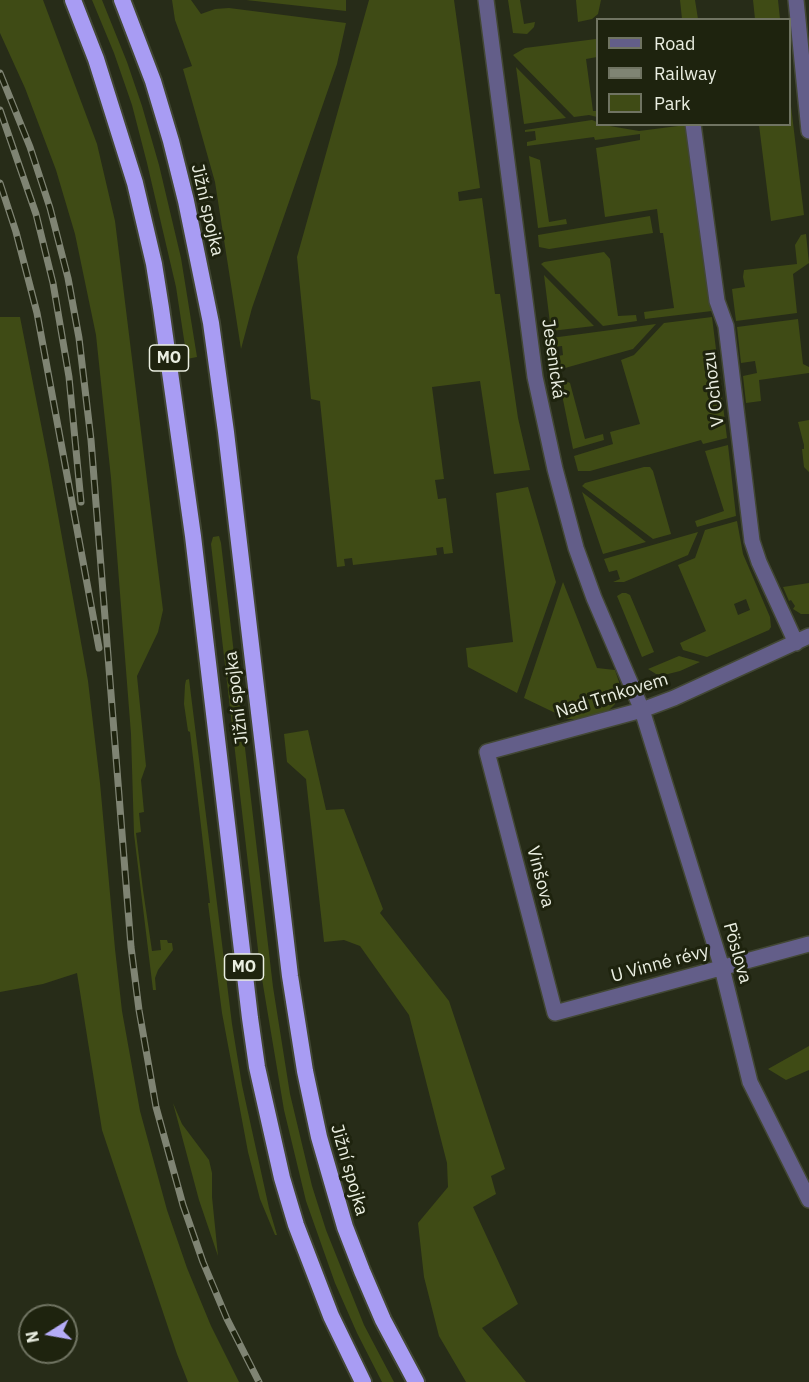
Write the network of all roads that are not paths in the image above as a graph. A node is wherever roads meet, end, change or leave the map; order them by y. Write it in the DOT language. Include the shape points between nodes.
graph roads {
  1 [pos="73,0"];
  2 [pos="122,0"];
  3 [pos="486,0"];
  4 [pos="796,0"];
  5 [pos="794,34"];
  6 [pos="693,126"];
  7 [pos="809,131"];
  8 [pos="802,639"];
  9 [pos="642,710"];
  10 [pos="487,752"];
  11 [pos="809,944"];
  12 [pos="722,968"];
  13 [pos="555,1012"];
  14 [pos="809,1200"];
  15 [pos="363,1382"];
  16 [pos="416,1382"];
  1 -- 15 [label="highway, Jižní spojka / MO" via="132,172 161,308 193,536 249,1018 264,1098 296,1225 330,1316"];
  2 -- 16 [label="highway, Jižní spojka / MO" via="171,141 211,323 290,975 319,1137 341,1216 362,1271"];
  3 -- 9 [label="street, Jesenická" via="544,423 576,548"];
  4 -- 5 [label="street"];
  5 -- 7 [label="street"];
  6 -- 8 [label="street, V Ochozu" via="717,301 726,326 753,541 759,562"];
  8 -- 9 [label="street, Nad Trnkovem"];
  9 -- 10 [label="street, Nad Trnkovem"];
  9 -- 12 [label="street, Pöslova"];
  10 -- 13 [label="street, Vinšova"];
  11 -- 12 [label="street, U Vinné révy"];
  12 -- 13 [label="street, U Vinné révy"];
  12 -- 14 [label="street, Pöslova" via="750,1082"];
}
